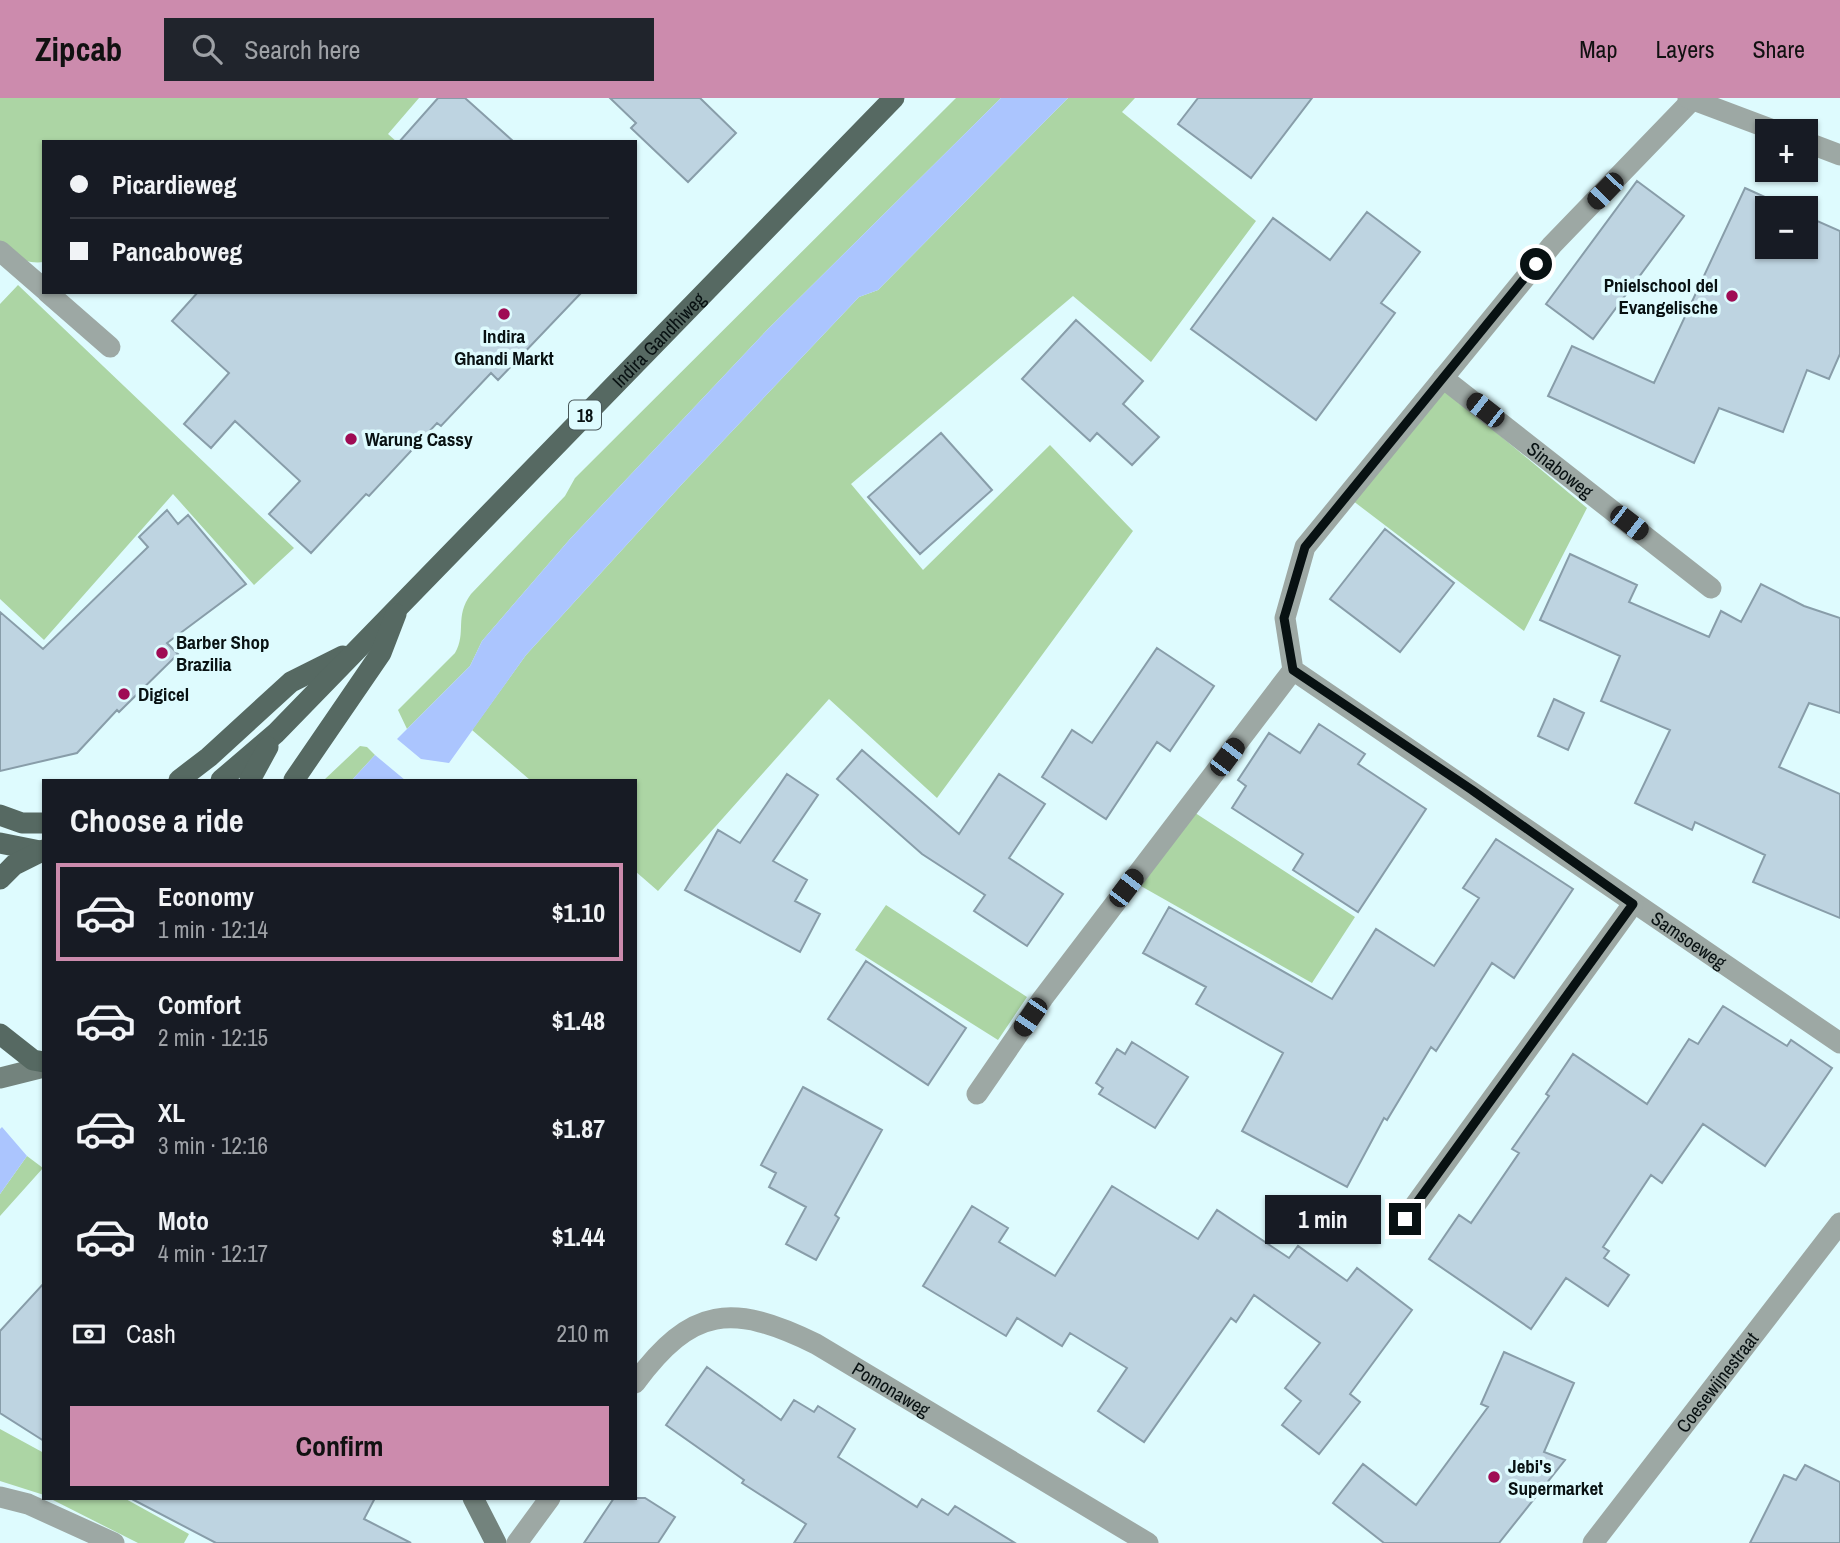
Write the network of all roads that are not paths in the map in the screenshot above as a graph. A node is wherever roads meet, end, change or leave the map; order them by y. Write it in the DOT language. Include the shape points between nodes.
graph roads {
  1 [pos="894,98"];
  2 [pos="1692,99"];
  3 [pos="1755,123"];
  4 [pos="1818,147"];
  5 [pos="1840,155"];
  6 [pos="0,251"];
  7 [pos="42,288"];
  8 [pos="48,294"];
  9 [pos="110,347"];
  10 [pos="1443,378"];
  11 [pos="1711,588"];
  12 [pos="400,606"];
  13 [pos="357,649"];
  14 [pos="1293,670"];
  15 [pos="276,733"];
  16 [pos="180,779"];
  17 [pos="222,779"];
  18 [pos="251,779"];
  19 [pos="295,779"];
  20 [pos="0,815"];
  21 [pos="42,824"];
  22 [pos="0,843"];
  23 [pos="42,850"];
  24 [pos="0,879"];
  25 [pos="1633,904"];
  26 [pos="0,1034"];
  27 [pos="1840,1043"];
  28 [pos="42,1064"];
  29 [pos="42,1066"];
  30 [pos="0,1078"];
  31 [pos="977,1094"];
  32 [pos="1405,1219"];
  33 [pos="1840,1223"];
  34 [pos="637,1380"];
  35 [pos="0,1497"];
  36 [pos="474,1500"];
  37 [pos="549,1500"];
  38 [pos="114,1543"];
  39 [pos="496,1543"];
  40 [pos="517,1543"];
  41 [pos="1148,1543"];
  42 [pos="1594,1543"];
  1 -- 12 [label="main road, Indira Gandhiweg / 18"];
  2 -- 3 [label="street"];
  2 -- 10 [label="street" via="1552,245"];
  4 -- 5 [label="street"];
  6 -- 7 [label="street"];
  8 -- 9 [label="street"];
  10 -- 11 [label="street, Sinaboweg"];
  10 -- 14 [label="street" via="1305,547 1284,618"];
  12 -- 13 [label="main road, Indira Gandhiweg / 18"];
  12 -- 19 [label="main road" via="382,653"];
  13 -- 15 [label="main road, Indira Gandhiweg / 18"];
  13 -- 16 [label="main road" via="291,682"];
  14 -- 25 [label="street, Samsoeweg"];
  14 -- 31 [label="street" via="1043,998"];
  15 -- 17 [label="main road, Indira Gandhiweg / 18"];
  15 -- 18 [label="main road, Indira Gandhiweg / 18"];
  20 -- 21 [label="main road"];
  22 -- 23 [label="main road"];
  23 -- 24 [label="main road" via="14,865"];
  25 -- 27 [label="street, Samsoeweg"];
  25 -- 32 [label="street"];
  26 -- 28 [label="main road"];
  29 -- 30 [label="main road"];
  33 -- 42 [label="street, Coesewijnestraat"];
  34 -- 41 [label="street, Pomonaweg" via="678,1335 708,1319 746,1318 781,1327"];
  35 -- 38 [label="street" via="28,1504"];
  36 -- 39 [label="main road"];
  37 -- 40 [label="street"];
}
